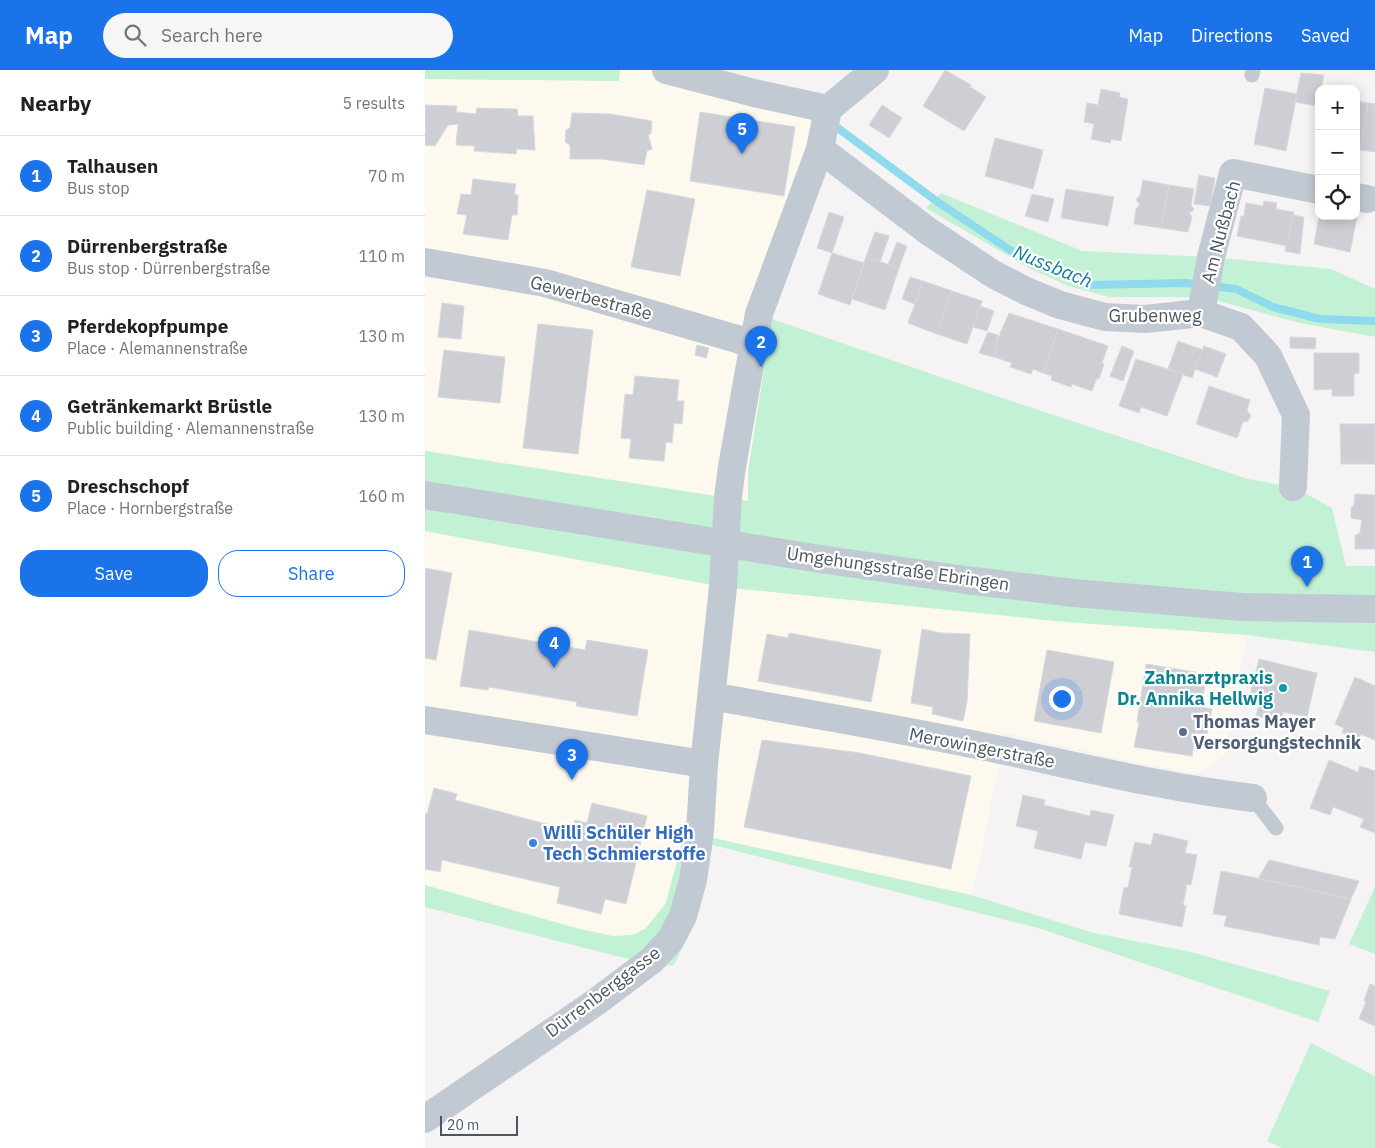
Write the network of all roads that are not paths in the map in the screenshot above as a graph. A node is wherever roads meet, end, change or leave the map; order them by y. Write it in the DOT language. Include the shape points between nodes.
graph roads {
  1 [pos="666,70"];
  2 [pos="875,70"];
  3 [pos="828,109"];
  4 [pos="820,149"];
  5 [pos="1315,189"];
  6 [pos="425,262"];
  7 [pos="1202,305"];
  8 [pos="754,344"];
  9 [pos="1293,487"];
  10 [pos="425,495"];
  11 [pos="725,542"];
  12 [pos="1375,609"];
  13 [pos="712,696"];
  14 [pos="425,720"];
  15 [pos="704,764"];
  16 [pos="1253,798"];
  17 [pos="1276,828"];
  18 [pos="425,1119"];
  1 -- 3 [label="street"];
  2 -- 3 [label="street"];
  3 -- 4 [label="street, Dürrenberggasse"];
  4 -- 7 [label="street, Grubenweg" via="993,274 1060,305 1105,317 1145,319"];
  4 -- 8 [label="street, Dürrenberggasse" via="759,314"];
  5 -- 7 [label="street, Am Nußbach" via="1233,173"];
  6 -- 8 [label="street, Gewerbestraße" via="545,283"];
  7 -- 9 [label="street, Grubenweg" via="1241,327 1268,356 1296,415"];
  8 -- 11 [label="street, Dürrenberggasse" via="732,467"];
  10 -- 11 [label="street, Umgehungsstraße Ebringen"];
  11 -- 12 [label="street, Umgehungsstraße Ebringen" via="957,579 1074,593 1242,607"];
  11 -- 13 [label="street, Dürrenberggasse"];
  13 -- 15 [label="street, Dürrenberggasse"];
  13 -- 16 [label="street, Merowingerstraße" via="993,748 1131,778"];
  14 -- 15 [label="street"];
  15 -- 18 [label="street, Dürrenberggasse" via="693,880 683,916 671,940 652,960 596,1002"];
  16 -- 17 [label="lane"];
}
